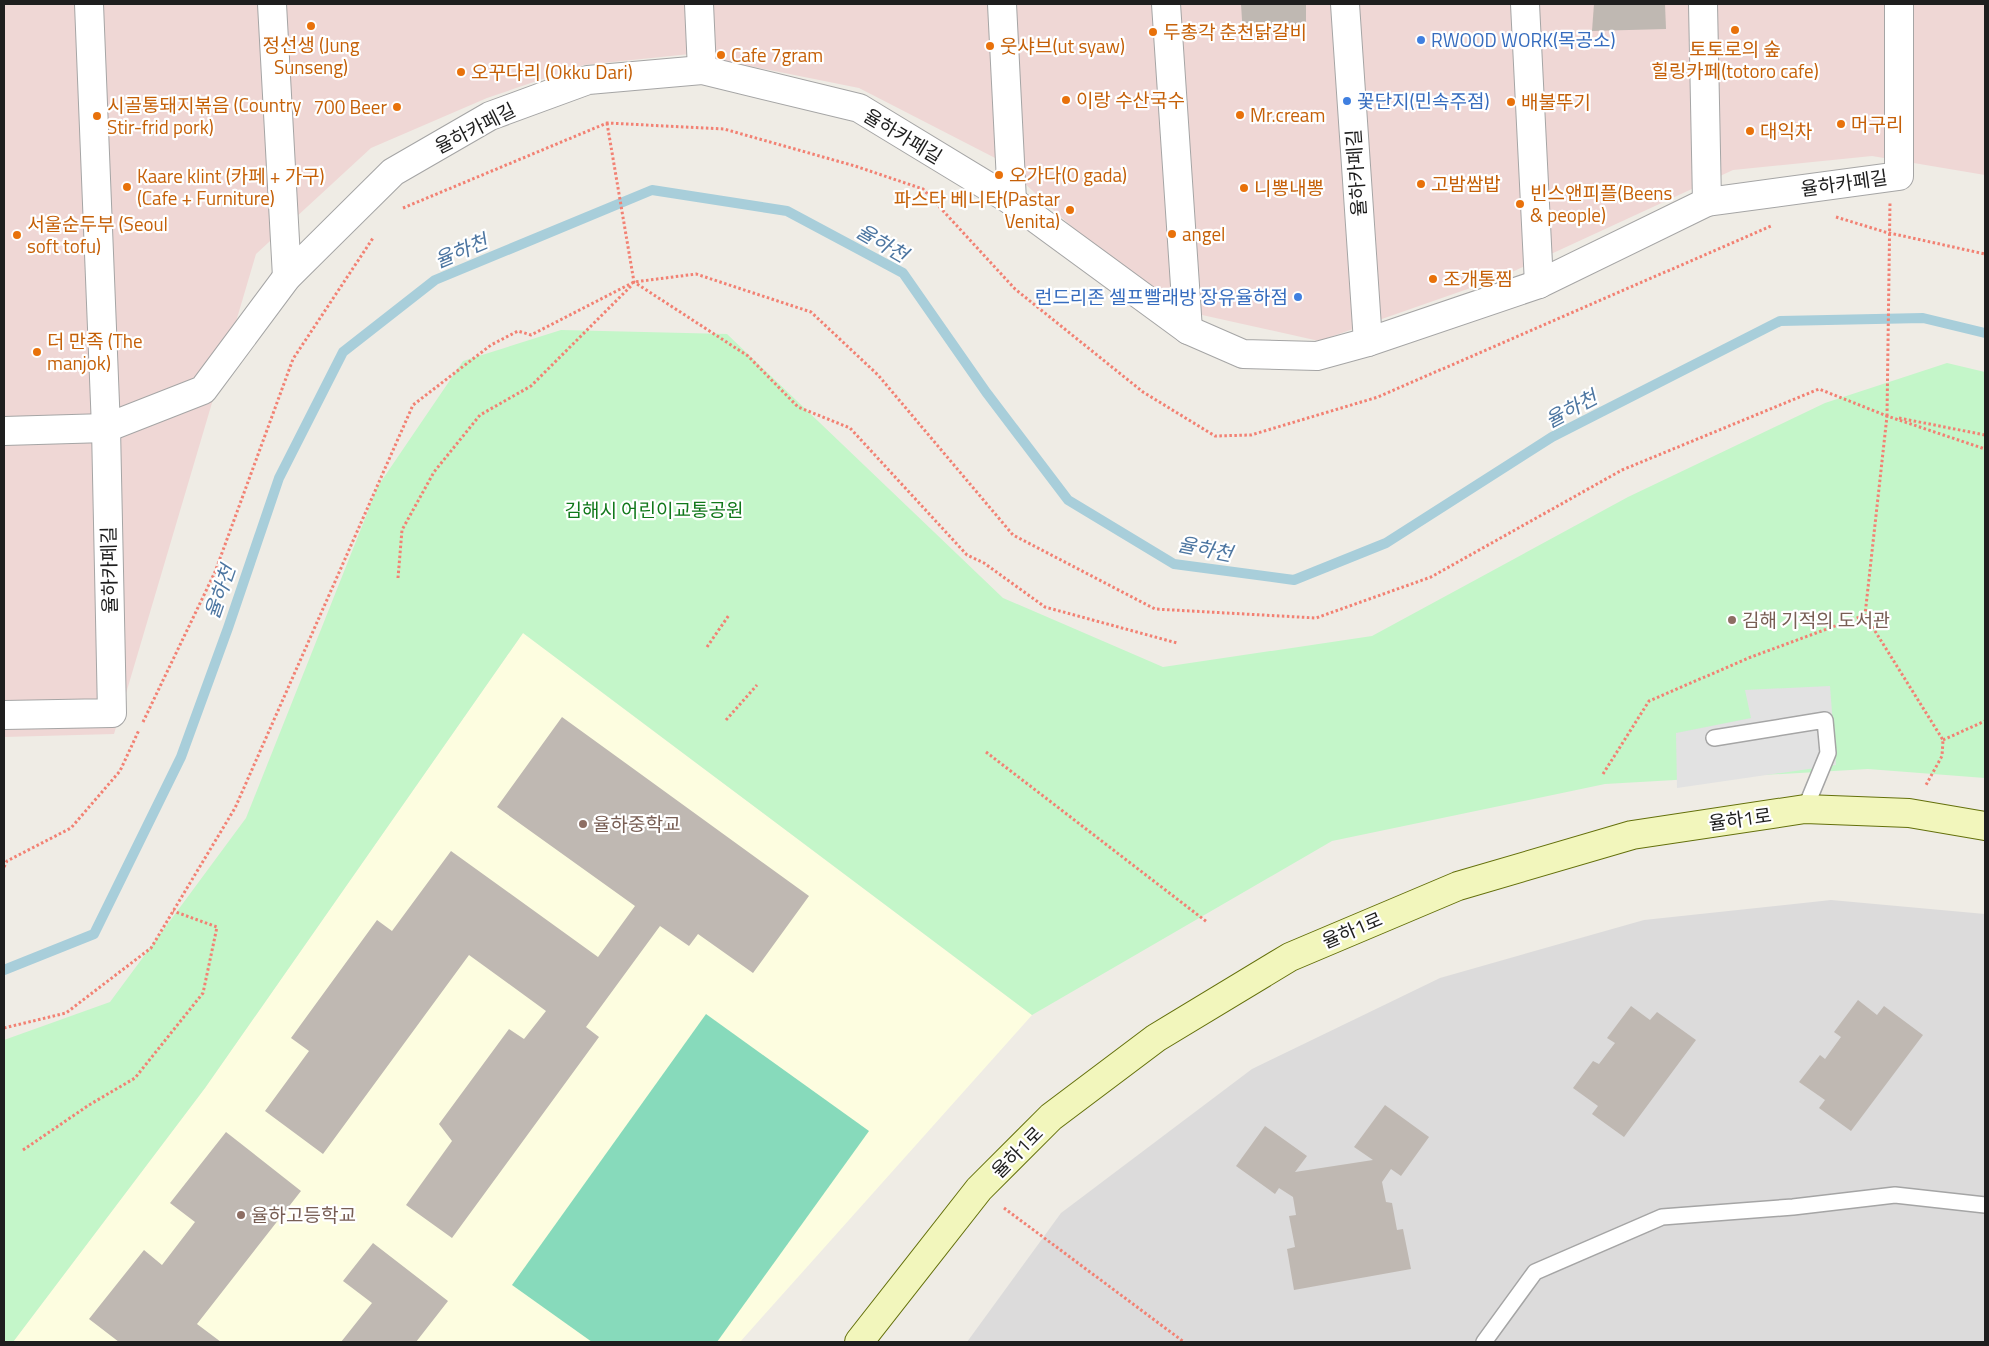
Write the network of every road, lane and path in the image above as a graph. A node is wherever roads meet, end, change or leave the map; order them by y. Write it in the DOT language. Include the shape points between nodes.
graph roads {
  1 [pos="89,4"];
  2 [pos="272,4"];
  3 [pos="699,4"];
  4 [pos="1002,4"];
  5 [pos="1166,4"];
  6 [pos="1345,4"];
  7 [pos="1525,4"];
  8 [pos="1703,4"];
  9 [pos="1899,4"];
  10 [pos="702,70"];
  11 [pos="607,123"];
  12 [pos="1890,201"];
  13 [pos="1012,202"];
  14 [pos="1708,202"];
  15 [pos="399,209"];
  16 [pos="1775,226"];
  17 [pos="1885,232"];
  18 [pos="374,237"];
  19 [pos="1985,254"];
  20 [pos="287,277"];
  21 [pos="634,282"];
  22 [pos="1539,284"];
  23 [pos="1188,330"];
  24 [pos="1368,342"];
  25 [pos="1886,416"];
  26 [pos="106,428"];
  27 [pos="4,431"];
  28 [pos="1985,435"];
  29 [pos="1985,449"];
  30 [pos="398,578"];
  31 [pos="729,615"];
  32 [pos="1865,615"];
  33 [pos="1177,643"];
  34 [pos="707,647"];
  35 [pos="757,685"];
  36 [pos="4,715"];
  37 [pos="726,720"];
  38 [pos="1985,721"];
  39 [pos="1714,738"];
  40 [pos="1943,740"];
  41 [pos="986,752"];
  42 [pos="1604,774"];
  43 [pos="1805,809"];
  44 [pos="1909,813"];
  45 [pos="1985,826"];
  46 [pos="5,861"];
  47 [pos="4,867"];
  48 [pos="173,911"];
  49 [pos="1207,922"];
  50 [pos="4,1028"];
  51 [pos="23,1150"];
  52 [pos="979,1190"];
  53 [pos="1985,1205"];
  54 [pos="859,1342"];
  55 [pos="1184,1342"];
  56 [pos="1484,1342"];
  1 -- 26 [label="street, 율하카페길"];
  2 -- 20 [label="street"];
  3 -- 10 [label="street"];
  4 -- 13 [label="street"];
  5 -- 23 [label="street"];
  6 -- 24 [label="street, 율하카페길"];
  7 -- 22 [label="street"];
  8 -- 14 [label="street"];
  9 -- 14 [label="street, 율하카페길" via="1898,176"];
  10 -- 13 [label="street, 율하카페길" via="859,108"];
  10 -- 20 [label="street, 율하카페길" via="588,80 490,116 393,172"];
  11 -- 15 [label="path"];
  11 -- 16 [label="path" via="724,129 923,189 1016,289 1143,392 1215,436 1251,435 1378,397"];
  11 -- 21 [label="path"];
  12 -- 25 [label="path, bridge"];
  13 -- 23 [label="street, 율하카페길"];
  14 -- 22 [label="street, 율하카페길"];
  17 -- 19 [label="path"];
  18 -- 46 [label="path" via="293,359 215,572 120,771 71,828"];
  20 -- 26 [label="street, 율하카페길" via="203,390"];
  21 -- 25 [label="path" via="696,274 811,312 878,376 1013,535 1155,609 1316,618 1431,577 1622,470 1819,389"];
  21 -- 30 [label="path" via="531,386 480,415 434,472 402,530"];
  21 -- 33 [label="path" via="748,356 798,407 850,428 967,555 984,562 1045,607"];
  21 -- 48 [label="path" via="532,335 518,331 491,345 413,405 236,808"];
  22 -- 24 [label="street, 율하카페길"];
  23 -- 24 [label="street, 율하카페길" via="1243,354 1317,356"];
  25 -- 28 [label="path"];
  25 -- 29 [label="path"];
  25 -- 32 [label="path"];
  26 -- 27 [label="street, 율하카페길"];
  26 -- 36 [label="street, 율하카페길" via="112,713"];
  31 -- 34 [label="path"];
  32 -- 40 [label="path"];
  32 -- 42 [label="path" via="1751,657 1648,701"];
  35 -- 37 [label="path"];
  38 -- 40 [label="path"];
  39 -- 43 [label="lane" via="1825,720 1828,753"];
  40 -- 44 [label="path" via="1942,756"];
  41 -- 49 [label="path"];
  43 -- 44 [label="street, 율하1로"];
  43 -- 52 [label="street, 율하1로" via="1623,838 1458,886 1290,957 1156,1038 1051,1117"];
  44 -- 45 [label="street, 율하1로"];
  46 -- 47 [label="path"];
  48 -- 50 [label="path" via="151,948 66,1013"];
  48 -- 51 [label="path" via="217,927 203,993 136,1078"];
  52 -- 54 [label="street, 율하1로"];
  52 -- 55 [label="path"];
  53 -- 56 [label="lane" via="1894,1195 1662,1217 1535,1272"];
}
